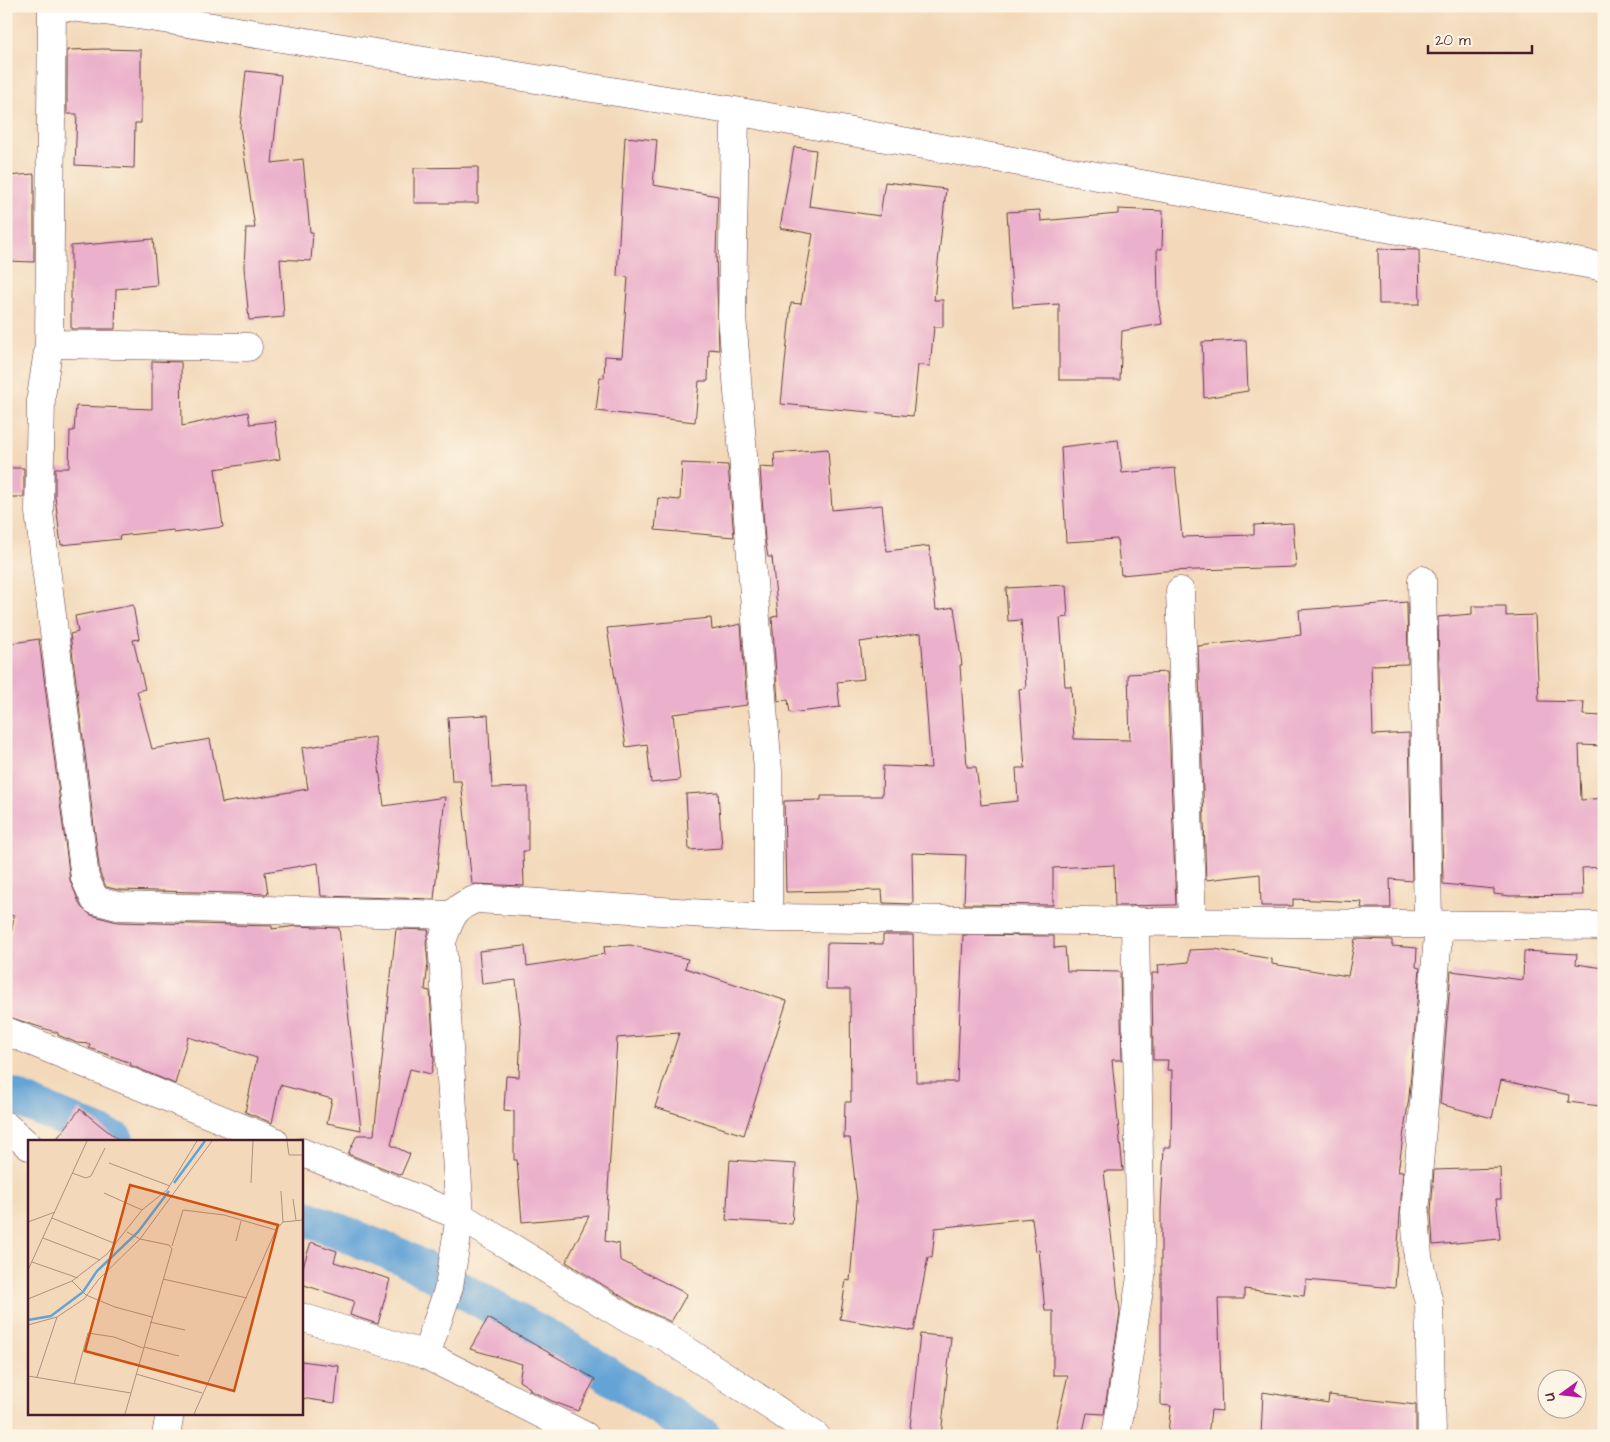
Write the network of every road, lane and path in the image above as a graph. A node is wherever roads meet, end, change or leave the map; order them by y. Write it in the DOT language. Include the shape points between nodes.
graph roads {
  1 [pos="52,6"];
  2 [pos="62,6"];
  3 [pos="735,111"];
  4 [pos="1604,267"];
  5 [pos="48,344"];
  6 [pos="248,347"];
  7 [pos="1422,580"];
  8 [pos="1180,591"];
  9 [pos="452,915"];
  10 [pos="768,918"];
  11 [pos="1135,921"];
  12 [pos="1192,922"];
  13 [pos="1434,924"];
  14 [pos="1604,926"];
  15 [pos="6,1031"];
  16 [pos="6,1126"];
  17 [pos="272,1140"];
  18 [pos="28,1145"];
  19 [pos="302,1152"];
  20 [pos="458,1228"];
  21 [pos="302,1317"];
  22 [pos="426,1355"];
  23 [pos="170,1414"];
  24 [pos="559,1429"];
  25 [pos="166,1436"];
  26 [pos="585,1436"];
  27 [pos="816,1436"];
  28 [pos="1116,1436"];
  29 [pos="1432,1436"];
  1 -- 5 [label="street"];
  2 -- 3 [label="street" via="138,15"];
  3 -- 4 [label="street"];
  3 -- 10 [label="street" via="732,316 768,771"];
  5 -- 6 [label="street"];
  5 -- 9 [label="street" via="41,397 39,512 85,878 95,900 117,906"];
  7 -- 13 [label="street"];
  8 -- 12 [label="street"];
  9 -- 10 [label="street" via="463,904 477,900"];
  9 -- 20 [label="street" via="442,941"];
  10 -- 11 [label="street"];
  11 -- 12 [label="street"];
  11 -- 28 [label="street" via="1141,1277"];
  12 -- 13 [label="street"];
  13 -- 14 [label="street"];
  13 -- 29 [label="street" via="1415,1212 1418,1257 1429,1303"];
  15 -- 17 [label="street"];
  16 -- 18 [label="street"];
  19 -- 20 [label="street"];
  20 -- 22 [label="street" via="450,1287"];
  20 -- 27 [label="street" via="666,1337"];
  21 -- 22 [label="street"];
  22 -- 24 [label="street"];
  23 -- 25 [label="street"];
  24 -- 26 [label="street"];
}
